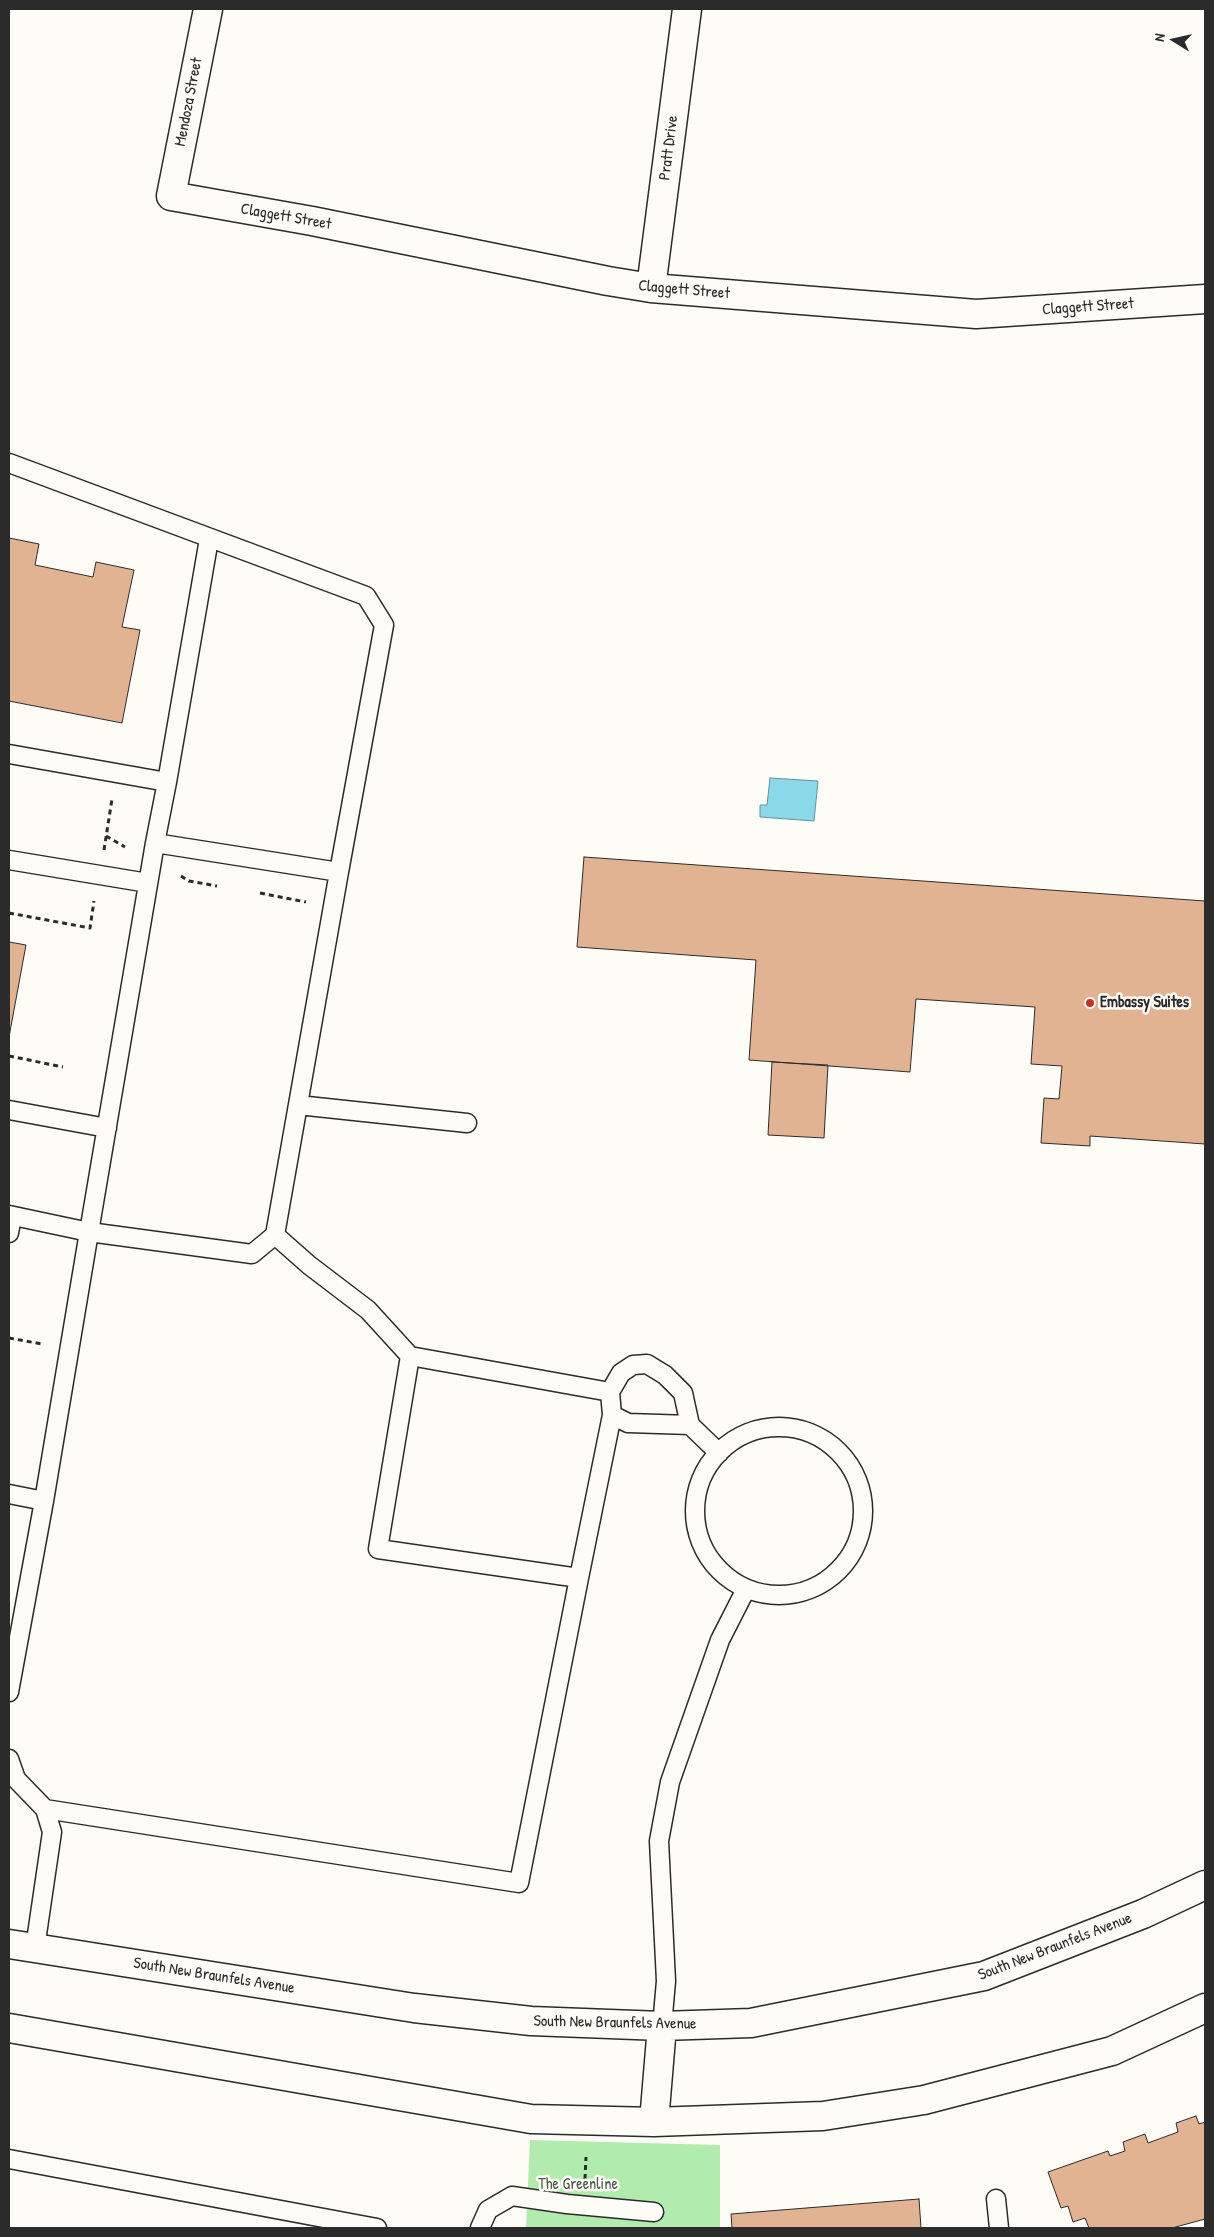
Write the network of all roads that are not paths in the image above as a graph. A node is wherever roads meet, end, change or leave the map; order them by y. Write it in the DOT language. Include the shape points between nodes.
graph roads {
  1 [pos="208,9"];
  2 [pos="688,9"];
  3 [pos="171,196"];
  4 [pos="651,288"];
  5 [pos="1205,299"];
  6 [pos="9,463"];
  7 [pos="209,539"];
  8 [pos="9,754"];
  9 [pos="167,782"];
  10 [pos="155,843"];
  11 [pos="9,860"];
  12 [pos="339,872"];
  13 [pos="148,883"];
  14 [pos="298,1105"];
  15 [pos="9,1110"];
  16 [pos="467,1122"];
  17 [pos="107,1128"];
  18 [pos="10,1221"];
  19 [pos="89,1232"];
  20 [pos="275,1235"];
  21 [pos="410,1356"];
  22 [pos="610,1392"];
  23 [pos="612,1416"];
  24 [pos="690,1425"];
  25 [pos="719,1453"];
  26 [pos="9,1494"];
  27 [pos="44,1501"];
  28 [pos="578,1578"];
  29 [pos="746,1589"];
  30 [pos="9,1692"];
  31 [pos="9,1759"];
  32 [pos="46,1809"];
  33 [pos="1205,1885"];
  34 [pos="9,1944"];
  35 [pos="35,1948"];
  36 [pos="1205,2008"];
  37 [pos="662,2026"];
  38 [pos="9,2028"];
  39 [pos="654,2122"];
  40 [pos="9,2159"];
  41 [pos="996,2199"];
  42 [pos="654,2212"];
  43 [pos="322,2224"];
  44 [pos="377,2228"];
  45 [pos="480,2228"];
  46 [pos="999,2228"];
  1 -- 3 [label="street, Mendoza Street"];
  2 -- 4 [label="street, Pratt Drive"];
  3 -- 4 [label="street, Claggett Street"];
  4 -- 5 [label="street, Claggett Street" via="976,314"];
  6 -- 7 [label="lane"];
  7 -- 9 [label="lane"];
  7 -- 12 [label="lane" via="366,596 384,625"];
  8 -- 9 [label="lane"];
  9 -- 10 [label="lane"];
  10 -- 12 [label="lane"];
  10 -- 13 [label="lane"];
  11 -- 13 [label="lane"];
  12 -- 14 [label="lane"];
  13 -- 17 [label="lane"];
  14 -- 16 [label="lane"];
  14 -- 20 [label="lane"];
  15 -- 17 [label="lane"];
  17 -- 19 [label="lane"];
  18 -- 19 [label="lane"];
  19 -- 20 [label="lane" via="252,1254"];
  19 -- 27 [label="lane"];
  20 -- 21 [label="lane" via="368,1310"];
  21 -- 22 [label="lane"];
  21 -- 28 [label="lane" via="378,1549"];
  22 -- 23 [label="lane"];
  22 -- 24 [label="lane" via="620,1373 633,1365 647,1364 665,1374 683,1393"];
  23 -- 24 [label="lane" via="628,1423"];
  23 -- 28 [label="lane"];
  24 -- 25 [label="lane"];
  25 -- 29 [label="lane" via="706,1469 698,1488 697,1528 703,1547 714,1564"];
  25 -- 29 [label="lane" via="734,1440 753,1431 772,1427 812,1433 830,1443 844,1457 862,1494 860,1534 852,1554 840,1570 806,1592 766,1595"];
  26 -- 27 [label="lane"];
  27 -- 30 [label="lane"];
  28 -- 32 [label="lane" via="520,1883"];
  29 -- 37 [label="lane" via="720,1640 670,1782 659,1841 666,1981"];
  31 -- 32 [label="lane" via="16,1779"];
  32 -- 35 [label="lane" via="52,1832"];
  33 -- 37 [label="street, South New Braunfels Avenue" via="1142,1914 984,1976 752,2023"];
  34 -- 35 [label="street, South New Braunfels Avenue"];
  35 -- 37 [label="street, South New Braunfels Avenue" via="414,2008 531,2021"];
  36 -- 39 [label="street" via="1112,2051 924,2100 823,2116"];
  37 -- 39 [label="street"];
  38 -- 39 [label="street" via="531,2119"];
  40 -- 43 [label="lane"];
  41 -- 46 [label="lane"];
  42 -- 45 [label="lane" via="512,2196 488,2210"];
  43 -- 44 [label="lane"];
}
